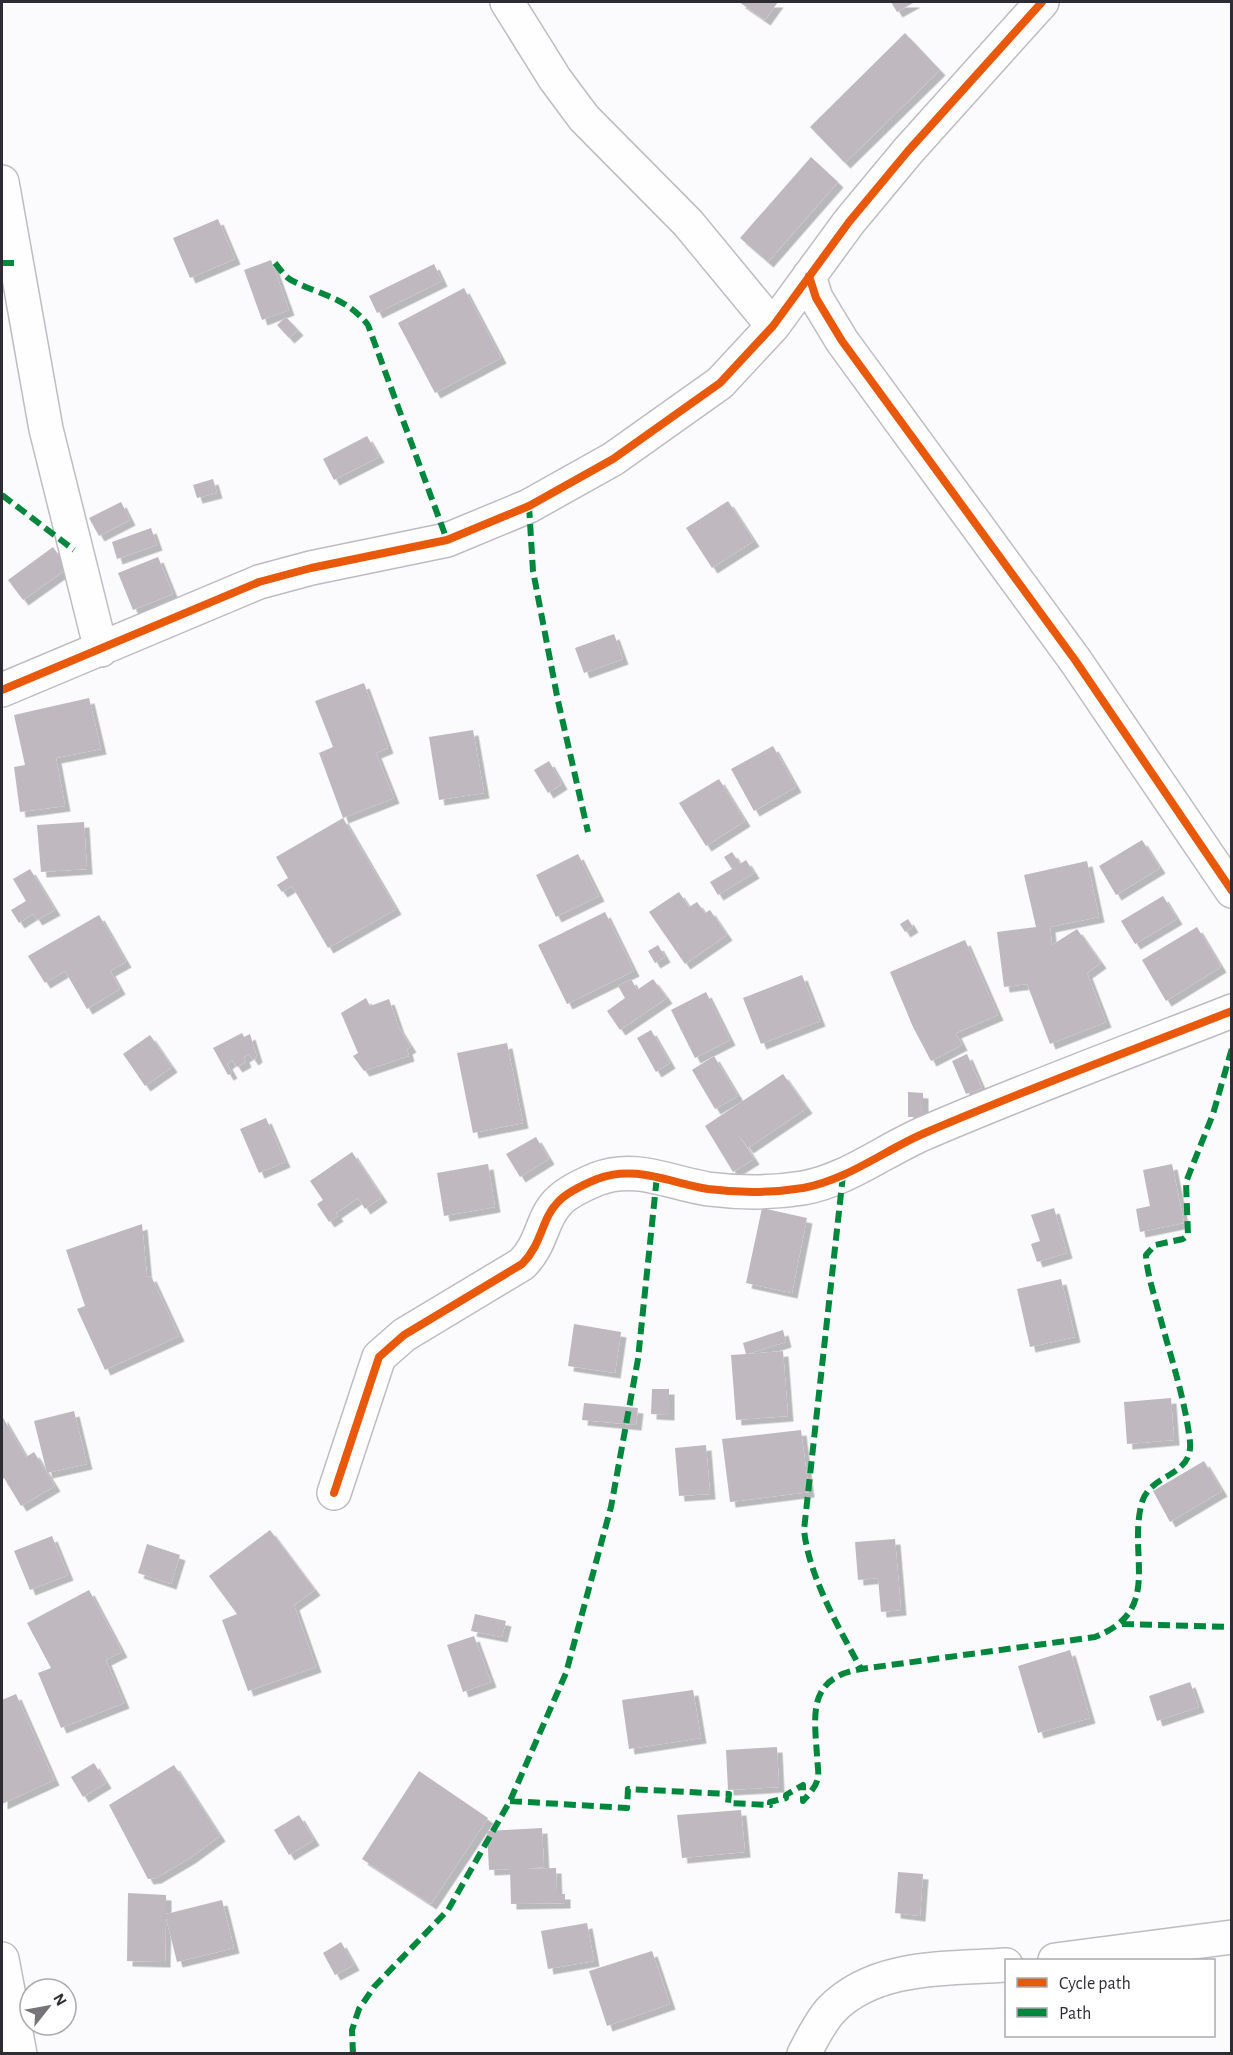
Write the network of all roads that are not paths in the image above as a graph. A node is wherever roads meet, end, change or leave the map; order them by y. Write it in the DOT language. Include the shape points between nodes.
graph roads {
  1 [pos="507,2"];
  2 [pos="1042,2"];
  3 [pos="2,182"];
  4 [pos="809,276"];
  5 [pos="773,326"];
  6 [pos="101,650"];
  7 [pos="2,690"];
  8 [pos="1232,891"];
  9 [pos="1232,1011"];
  10 [pos="334,1492"];
  11 [pos="1232,1937"];
  12 [pos="2,1959"];
  13 [pos="1064,1959"];
  14 [pos="1005,1965"];
  15 [pos="20,2054"];
  16 [pos="804,2054"];
  1 -- 5 [label="street" via="584,118 688,223"];
  2 -- 4 [label="street" via="908,151"];
  3 -- 6 [label="street" via="46,429"];
  4 -- 5 [label="street"];
  4 -- 8 [label="street" via="816,298 842,341 1075,660"];
  5 -- 6 [label="street" via="703,396 612,459 529,506 447,540 259,582"];
  6 -- 7 [label="street"];
  9 -- 10 [label="street" via="975,1111 843,1175 805,1188 726,1190 628,1173 599,1178 578,1188 558,1202 534,1252 522,1264 412,1330 379,1357"];
  11 -- 13 [label="street"];
  12 -- 15 [label="street"];
  14 -- 16 [label="street" via="923,1970 863,1988 831,2011"];
}
